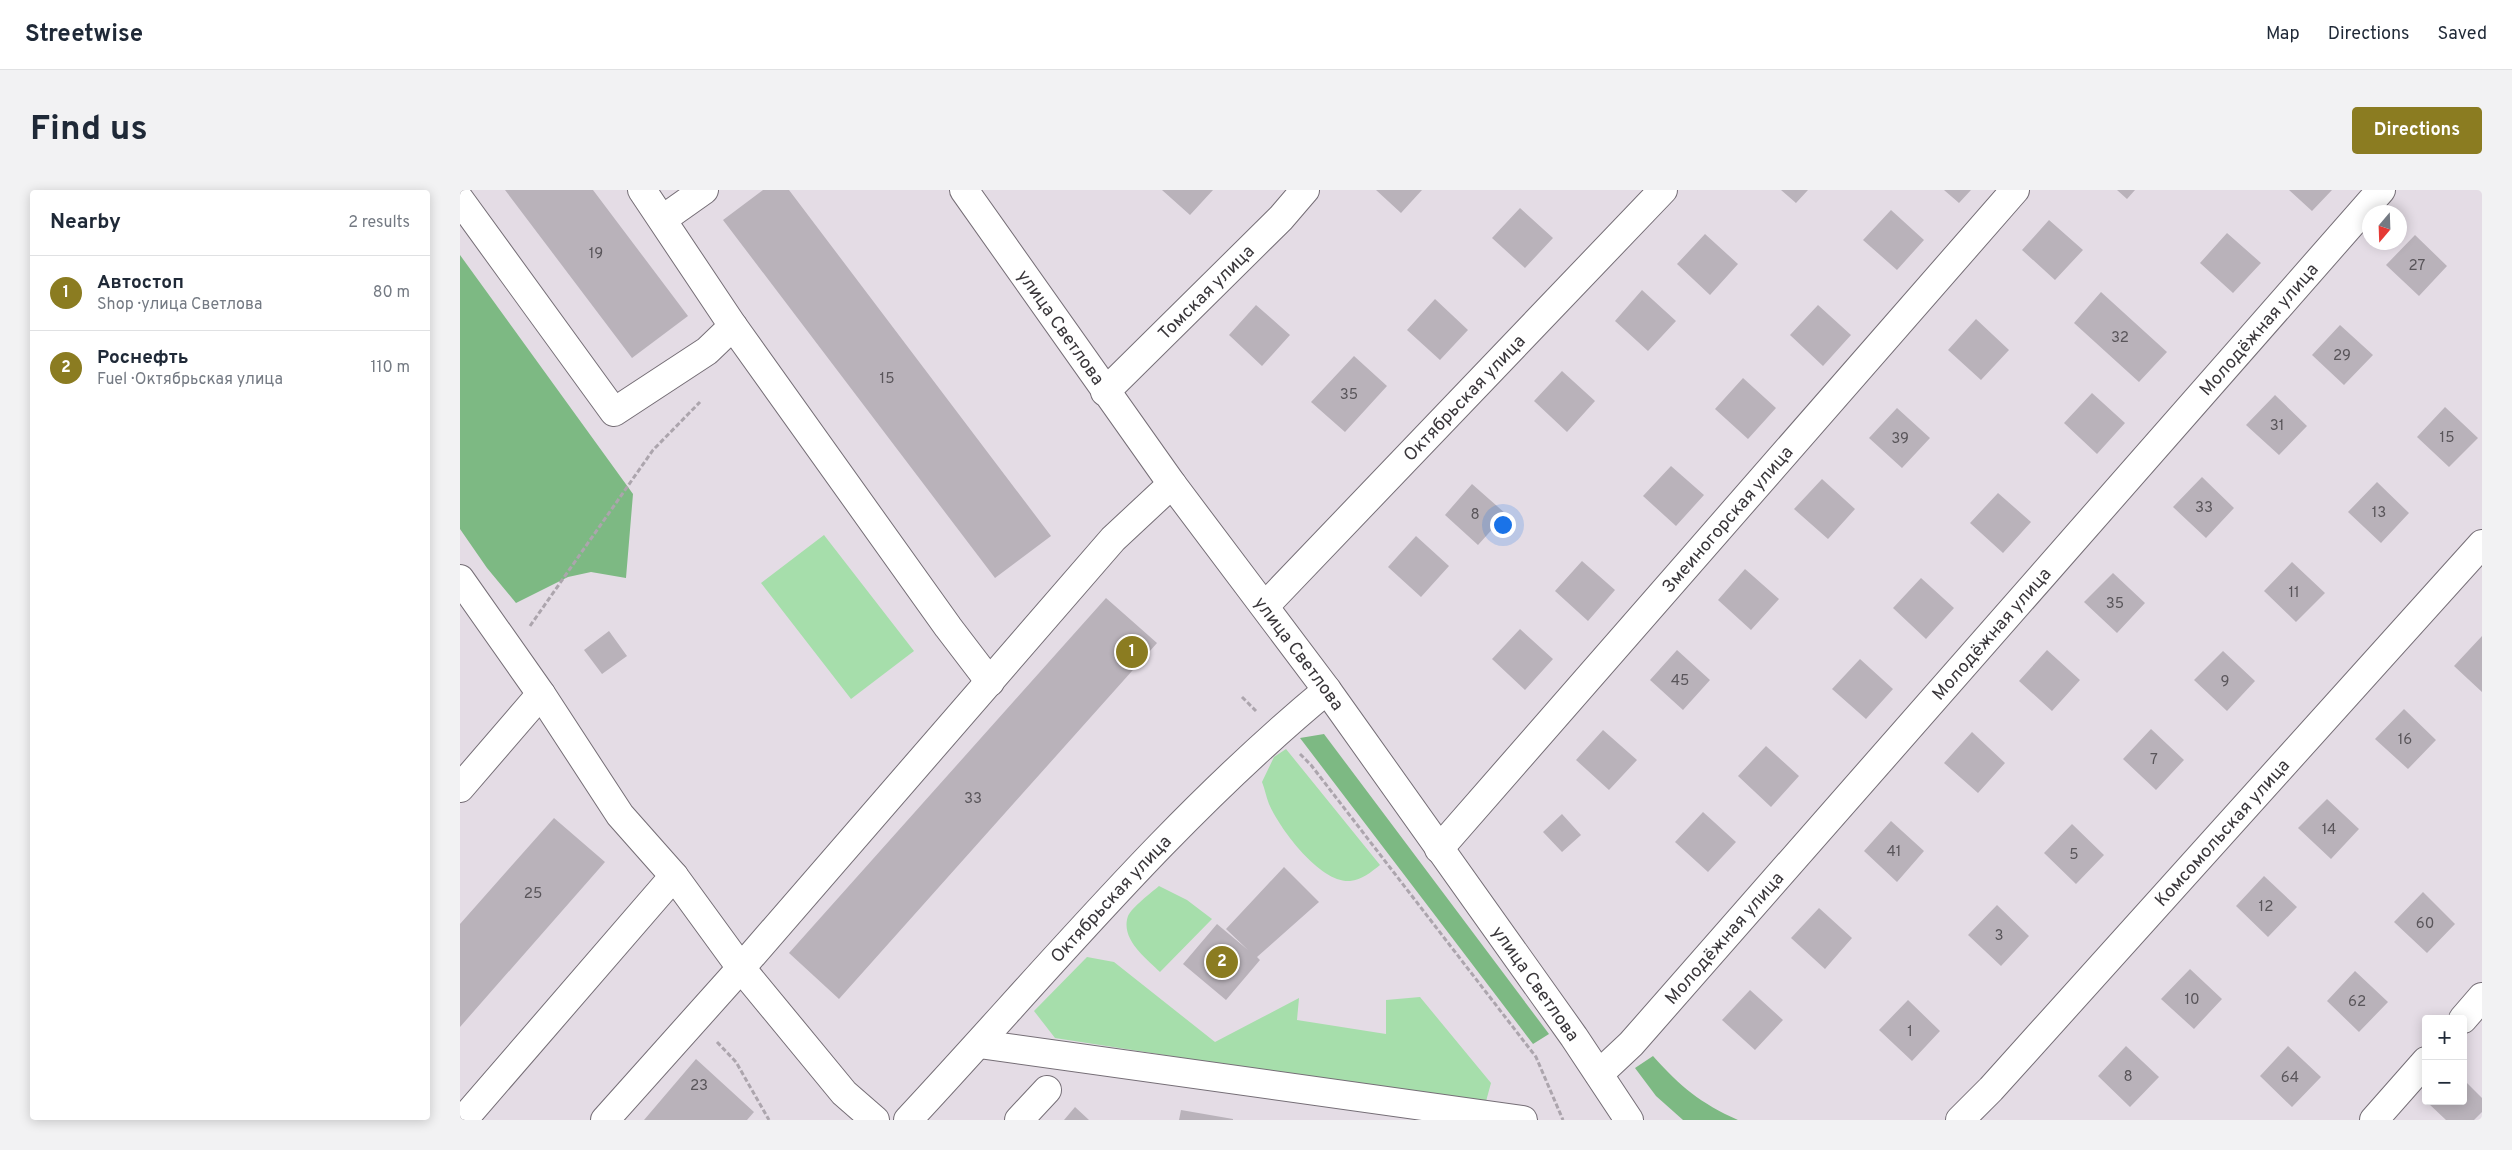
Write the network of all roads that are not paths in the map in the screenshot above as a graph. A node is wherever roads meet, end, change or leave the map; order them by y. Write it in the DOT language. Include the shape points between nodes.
graph roads {
  1 [pos="642,190"];
  2 [pos="704,190"];
  3 [pos="964,190"];
  4 [pos="1305,190"];
  5 [pos="1663,190"];
  6 [pos="2015,190"];
  7 [pos="2381,190"];
  8 [pos="460,200"];
  9 [pos="663,219"];
  10 [pos="733,326"];
  11 [pos="1105,392"];
  12 [pos="1172,484"];
  13 [pos="2482,544"];
  14 [pos="460,579"];
  15 [pos="1265,606"];
  16 [pos="990,682"];
  17 [pos="1327,690"];
  18 [pos="541,694"];
  19 [pos="460,788"];
  20 [pos="1439,849"];
  21 [pos="674,876"];
  22 [pos="741,968"];
  23 [pos="2482,997"];
  24 [pos="2466,1015"];
  25 [pos="979,1044"];
  26 [pos="2422,1066"];
  27 [pos="1599,1074"];
  28 [pos="1047,1090"];
  29 [pos="463,1120"];
  30 [pos="605,1120"];
  31 [pos="875,1120"];
  32 [pos="908,1120"];
  33 [pos="1019,1120"];
  34 [pos="1523,1120"];
  35 [pos="1629,1120"];
  36 [pos="1960,1120"];
  37 [pos="2374,1120"];
  1 -- 9 [label="street"];
  2 -- 9 [label="street"];
  3 -- 11 [label="street, улица Светлова"];
  4 -- 11 [label="street, Томская улица" via="1281,218"];
  5 -- 15 [label="street, Октябрьская улица"];
  6 -- 20 [label="street, Змеиногорская улица"];
  7 -- 27 [label="street, Молодёжная улица" via="1631,1044"];
  8 -- 10 [label="street" via="614,412 707,351"];
  9 -- 10 [label="street"];
  10 -- 16 [label="street"];
  11 -- 12 [label="street, улица Светлова"];
  12 -- 15 [label="street, улица Светлова"];
  12 -- 16 [label="street" via="1113,539"];
  13 -- 36 [label="street, Комсомольская улица"];
  14 -- 18 [label="street"];
  15 -- 17 [label="street, улица Светлова"];
  16 -- 22 [label="street"];
  17 -- 20 [label="street, улица Светлова"];
  17 -- 25 [label="street, Октябрьская улица" via="1226,778 1149,856"];
  18 -- 19 [label="street"];
  18 -- 21 [label="street" via="620,815"];
  20 -- 27 [label="street, улица Светлова"];
  21 -- 22 [label="street"];
  21 -- 29 [label="street"];
  22 -- 30 [label="street"];
  22 -- 31 [label="street" via="844,1094"];
  23 -- 24 [label="street"];
  25 -- 32 [label="street, Октябрьская улица"];
  25 -- 34 [label="street"];
  26 -- 37 [label="street"];
  27 -- 35 [label="street, улица Светлова"];
  28 -- 33 [label="street"];
}
